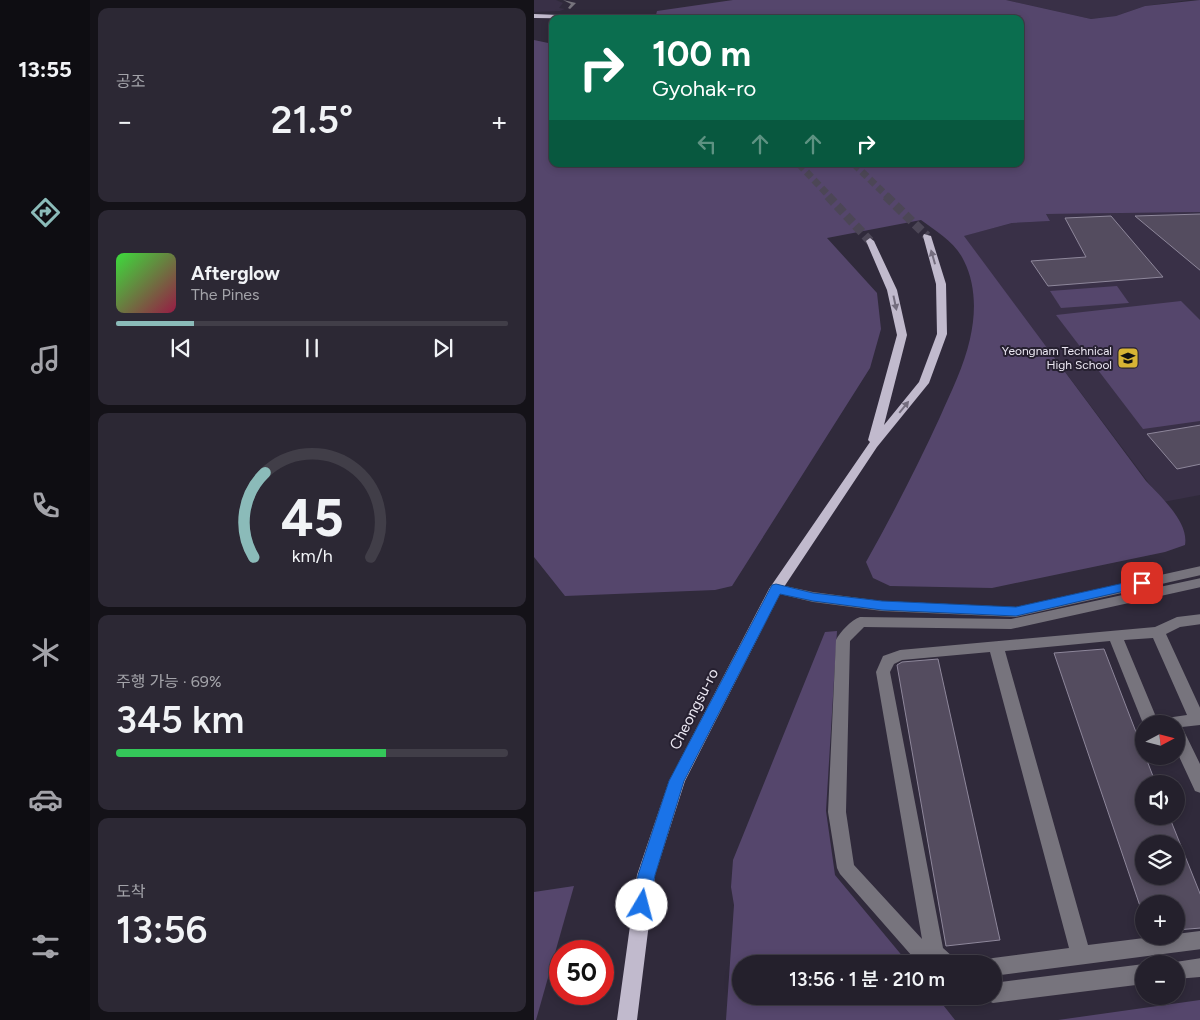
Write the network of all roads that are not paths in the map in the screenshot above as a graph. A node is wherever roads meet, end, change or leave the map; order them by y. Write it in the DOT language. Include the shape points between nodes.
graph roads {
  1 [pos="565,0"];
  2 [pos="570,8"];
  3 [pos="534,16"];
  4 [pos="549,17"];
  5 [pos="534,21"];
  6 [pos="549,21"];
  7 [pos="927,236"];
  8 [pos="870,241"];
  9 [pos="873,445"];
  10 [pos="1200,570"];
  11 [pos="1200,582"];
  12 [pos="776,588"];
  13 [pos="1200,620"];
  14 [pos="1158,632"];
  15 [pos="1115,636"];
  16 [pos="996,646"];
  17 [pos="1148,715"];
  18 [pos="1185,723"];
  19 [pos="1185,751"];
  20 [pos="1200,786"];
  21 [pos="1200,940"];
  22 [pos="924,955"];
  23 [pos="936,955"];
  24 [pos="1081,955"];
  25 [pos="1002,966"];
  26 [pos="1200,967"];
  27 [pos="1185,969"];
  28 [pos="1135,975"];
  29 [pos="1002,992"];
  30 [pos="627,1020"];
  1 -- 2 [label="street" via="574,3"];
  3 -- 4 [label="main road"];
  5 -- 6 [label="main road"];
  9 -- 7 [label="main road, Cheongsu-ro, one-way" via="924,382 942,334 940,284"];
  8 -- 9 [label="main road, Cheongsu-ro, one-way" via="892,290 902,335"];
  9 -- 12 [label="main road, Cheongsu-ro"];
  10 -- 12 [label="street" via="1016,612 882,606 813,597"];
  11 -- 22 [label="street" via="1011,624 860,622 843,640 837,812 846,868"];
  12 -- 30 [label="main road, Cheongsu-ro" via="677,781 646,875"];
  13 -- 14 [label="street" via="1176,622"];
  14 -- 15 [label="street"];
  14 -- 18 [label="street" via="1196,720"];
  15 -- 16 [label="street"];
  15 -- 17 [label="street"];
  16 -- 23 [label="street" via="900,655 888,660 883,672"];
  16 -- 24 [label="street"];
  19 -- 20 [label="street"];
  21 -- 24 [label="street"];
  24 -- 25 [label="street"];
  26 -- 27 [label="street"];
  28 -- 29 [label="street"];
}
